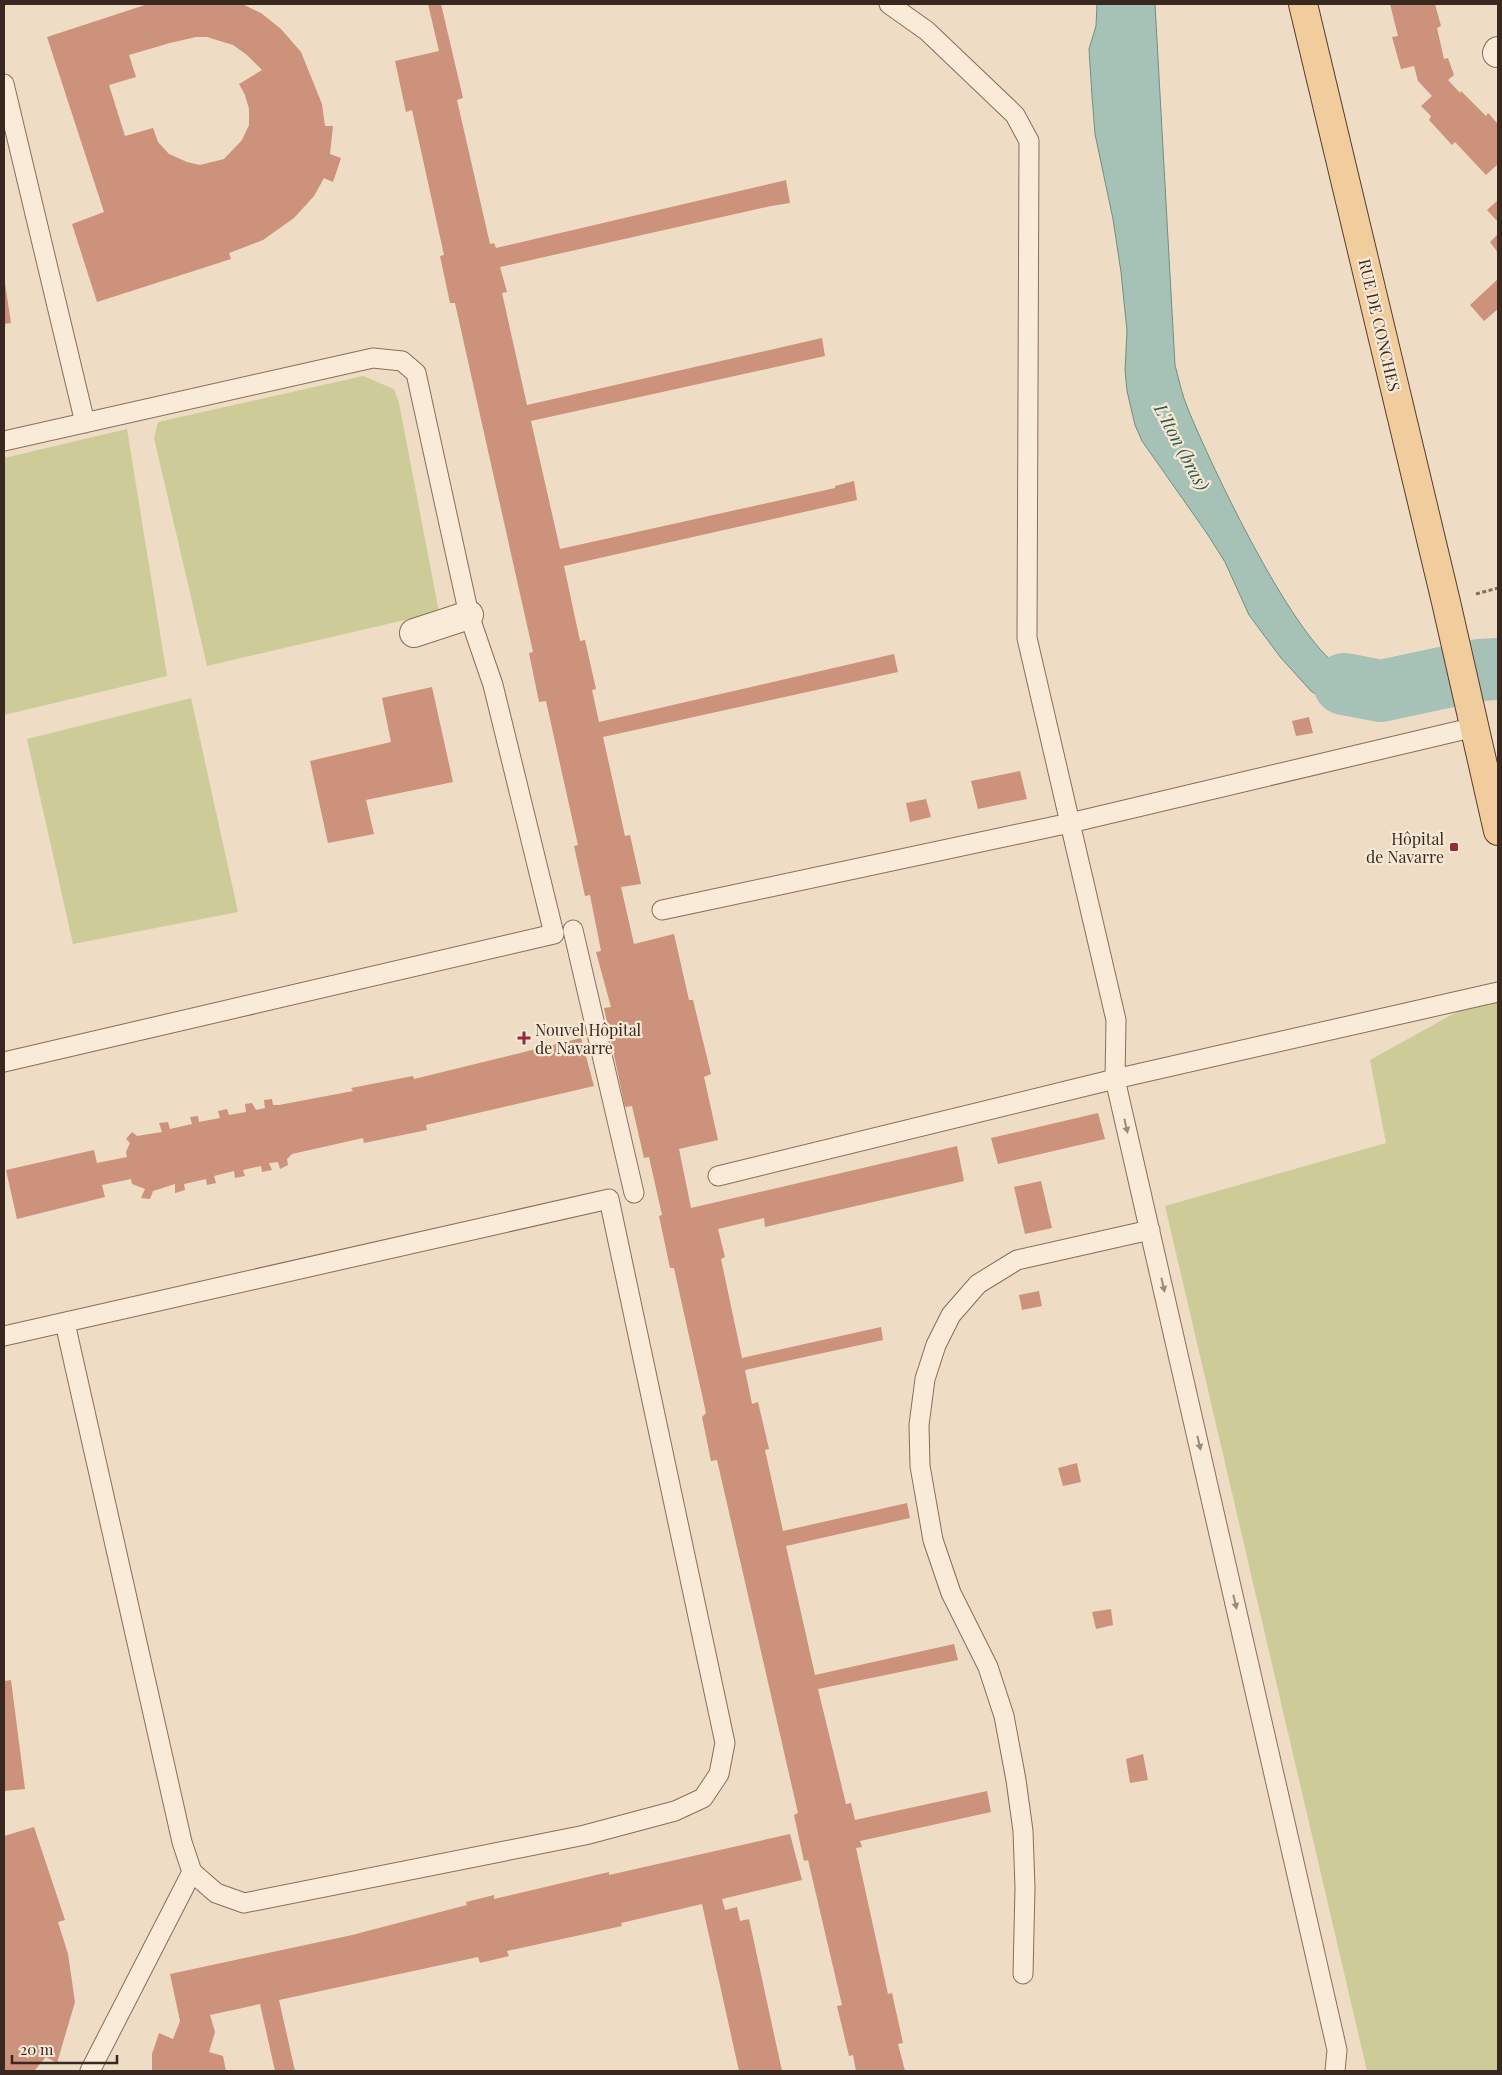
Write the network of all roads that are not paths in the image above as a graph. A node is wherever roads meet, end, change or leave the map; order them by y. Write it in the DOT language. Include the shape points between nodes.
graph roads {
  1 [pos="889,4"];
  2 [pos="1303,4"];
  3 [pos="4,84"];
  4 [pos="85,423"];
  5 [pos="4,441"];
  6 [pos="469,616"];
  7 [pos="414,633"];
  8 [pos="1472,714"];
  9 [pos="1070,823"];
  10 [pos="1498,832"];
  11 [pos="662,910"];
  12 [pos="573,930"];
  13 [pos="1498,992"];
  14 [pos="4,1062"];
  15 [pos="1115,1079"];
  16 [pos="718,1176"];
  17 [pos="634,1193"];
  18 [pos="1150,1230"];
  19 [pos="65,1323"];
  20 [pos="4,1336"];
  21 [pos="192,1872"];
  22 [pos="1023,1974"];
  23 [pos="90,2071"];
  24 [pos="1335,2071"];
  1 -- 9 [label="lane" via="927,31 1015,115 1029,140 1027,638"];
  2 -- 8 [label="main road, RUE DE CONCHES"];
  3 -- 4 [label="lane"];
  4 -- 5 [label="lane"];
  4 -- 6 [label="lane" via="373,358 402,361 416,373"];
  6 -- 7 [label="street"];
  6 -- 14 [label="lane" via="493,685 554,934"];
  8 -- 9 [label="lane"];
  8 -- 10 [label="main road"];
  9 -- 11 [label="lane"];
  9 -- 15 [label="lane" via="1116,1020"];
  12 -- 17 [label="lane"];
  13 -- 15 [label="lane"];
  15 -- 16 [label="lane"];
  15 -- 18 [label="lane, one-way"];
  18 -- 22 [label="lane" via="1017,1260 978,1284 951,1315 936,1345 925,1379 918,1425 920,1466 933,1540 951,1593 988,1667 1004,1716 1016,1780 1023,1830"];
  18 -- 24 [label="lane, one-way" via="1335,2040"];
  19 -- 20 [label="lane"];
  19 -- 21 [label="lane" via="182,1842"];
  19 -- 21 [label="lane" via="609,1198 725,1743 719,1774 703,1798 666,1813 585,1835 244,1903 216,1893"];
  21 -- 23 [label="lane"];
}
